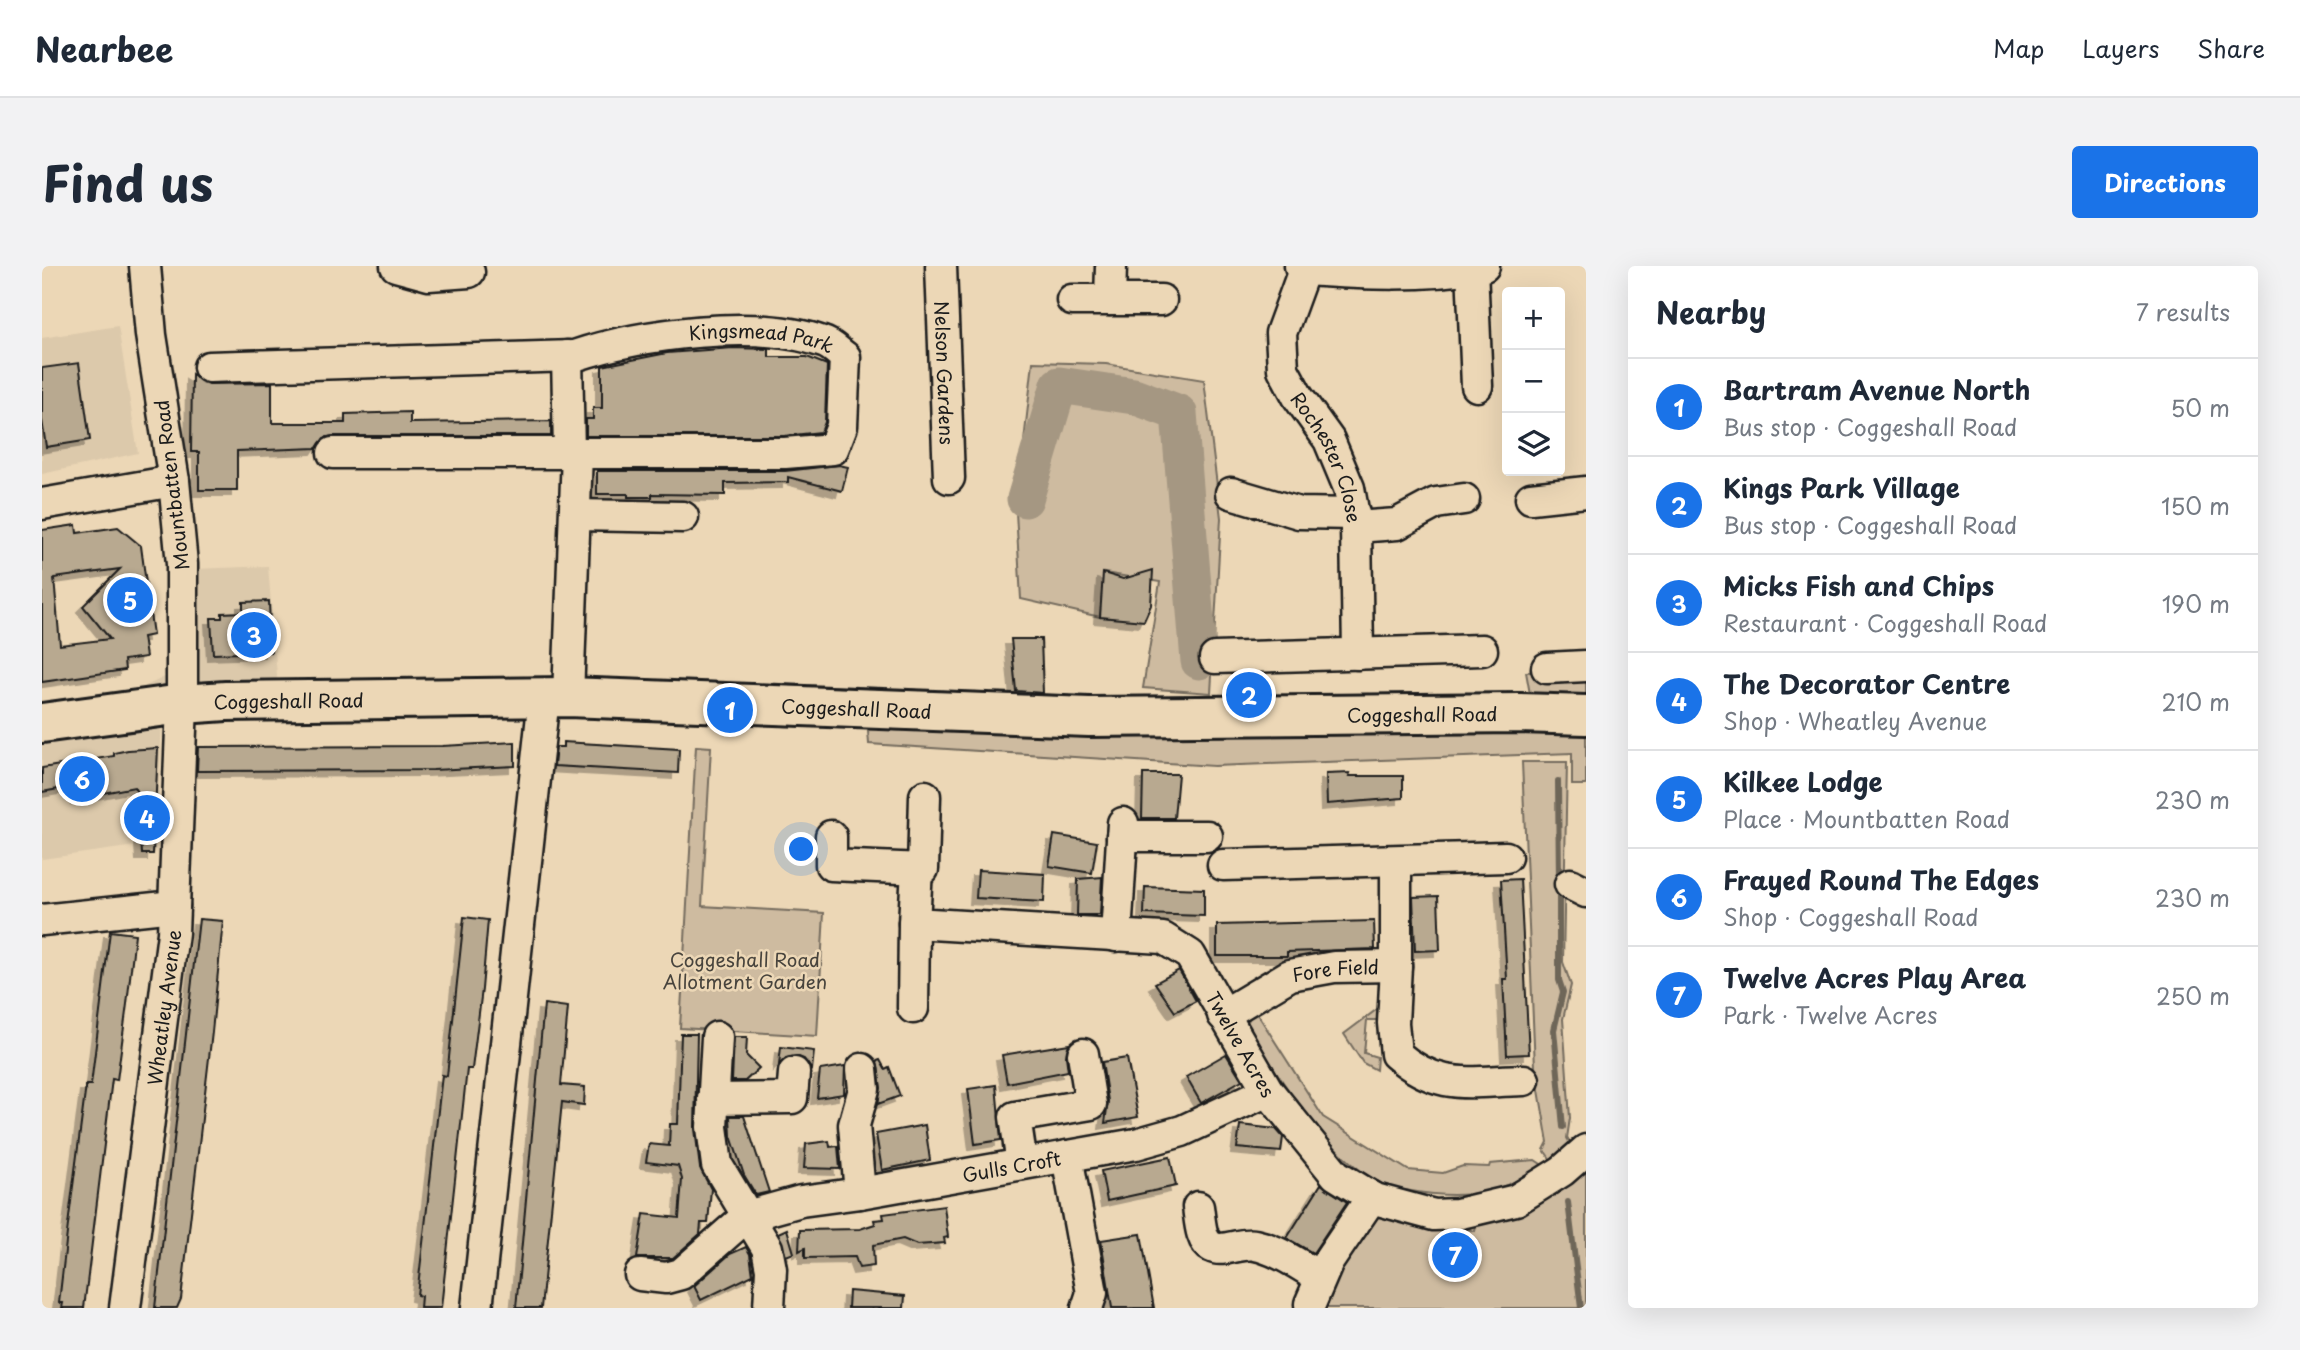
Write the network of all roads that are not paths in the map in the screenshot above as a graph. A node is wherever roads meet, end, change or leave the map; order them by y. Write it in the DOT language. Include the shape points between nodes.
graph roads {
  1 [pos="145,266"];
  2 [pos="396,266"];
  3 [pos="941,266"];
  4 [pos="1111,266"];
  5 [pos="1478,267"];
  6 [pos="1302,268"];
  7 [pos="469,272"];
  8 [pos="1072,300"];
  9 [pos="1110,300"];
  10 [pos="1161,300"];
  11 [pos="568,356"];
  12 [pos="209,367"];
  13 [pos="1477,386"];
  14 [pos="332,453"];
  15 [pos="573,453"];
  16 [pos="949,478"];
  17 [pos="174,481"];
  18 [pos="1231,492"];
  19 [pos="1586,492"];
  20 [pos="1531,498"];
  21 [pos="1464,499"];
  22 [pos="42,504"];
  23 [pos="576,515"];
  24 [pos="683,517"];
  25 [pos="1355,521"];
  26 [pos="1482,650"];
  27 [pos="1358,654"];
  28 [pos="1215,658"];
  29 [pos="1586,666"];
  30 [pos="1547,668"];
  31 [pos="556,697"];
  32 [pos="182,704"];
  33 [pos="1586,715"];
  34 [pos="42,723"];
  35 [pos="925,796"];
  36 [pos="831,836"];
  37 [pos="1207,836"];
  38 [pos="1506,857"];
  39 [pos="1396,862"];
  40 [pos="1223,864"];
  41 [pos="916,869"];
  42 [pos="174,906"];
  43 [pos="42,920"];
  44 [pos="914,923"];
  45 [pos="1115,936"];
  46 [pos="1396,966"];
  47 [pos="913,1008"];
  48 [pos="1223,1015"];
  49 [pos="717,1037"];
  50 [pos="1083,1054"];
  51 [pos="862,1069"];
  52 [pos="794,1073"];
  53 [pos="1524,1080"];
  54 [pos="1268,1091"];
  55 [pos="713,1099"];
  56 [pos="1586,1150"];
  57 [pos="1067,1156"];
  58 [pos="1022,1164"];
  59 [pos="860,1193"];
  60 [pos="1372,1197"];
  61 [pos="1198,1207"];
  62 [pos="747,1216"];
  63 [pos="640,1275"];
  64 [pos="125,1308"];
  65 [pos="477,1308"];
  66 [pos="769,1308"];
  67 [pos="1087,1308"];
  1 -- 17 [label="street, Mountbatten Road"];
  2 -- 7 [label="street" via="429,275"];
  3 -- 16 [label="street, Nelson Gardens"];
  4 -- 9 [label="street"];
  5 -- 6 [label="street" via="1374,275"];
  5 -- 13 [label="street"];
  6 -- 25 [label="street, Rochester Close" via="1281,333 1283,369 1329,440 1349,488"];
  8 -- 9 [label="street"];
  9 -- 10 [label="street"];
  11 -- 12 [label="street, Kingsmead Park"];
  11 -- 15 [label="street"];
  11 -- 15 [label="street, Kingsmead Park" via="669,335 762,330 825,342 845,357 842,426 833,449"];
  14 -- 15 [label="street"];
  15 -- 23 [label="street"];
  17 -- 22 [label="street"];
  17 -- 32 [label="street, Mountbatten Road" via="182,564"];
  18 -- 25 [label="street" via="1299,513"];
  19 -- 20 [label="street"];
  21 -- 25 [label="street" via="1436,503 1397,524"];
  23 -- 24 [label="street"];
  23 -- 31 [label="street"];
  25 -- 27 [label="street, Rochester Close"];
  26 -- 27 [label="street"];
  27 -- 28 [label="street"];
  29 -- 30 [label="street"];
  31 -- 32 [label="main road, Coggeshall Road"];
  31 -- 33 [label="main road, Coggeshall Road" via="1089,718"];
  31 -- 65 [label="street"];
  32 -- 34 [label="main road, Coggeshall Road"];
  32 -- 42 [label="street, Wheatley Avenue"];
  35 -- 41 [label="street" via="923,869"];
  36 -- 41 [label="street" via="831,865"];
  37 -- 45 [label="street" via="1122,829"];
  38 -- 39 [label="street"];
  39 -- 40 [label="street"];
  39 -- 46 [label="street, Fore Field"];
  41 -- 44 [label="street"];
  42 -- 43 [label="street"];
  42 -- 64 [label="street, Wheatley Avenue"];
  44 -- 45 [label="street, Twelve Acres"];
  44 -- 47 [label="street"];
  45 -- 48 [label="street, Twelve Acres" via="1163,937 1190,955"];
  46 -- 48 [label="street, Fore Field" via="1334,967 1290,975"];
  46 -- 53 [label="street" via="1396,1054 1416,1072 1441,1081"];
  48 -- 54 [label="street, Twelve Acres"];
  49 -- 55 [label="street"];
  50 -- 58 [label="street" via="1091,1104 1014,1116"];
  51 -- 59 [label="street" via="864,1089 854,1125"];
  52 -- 55 [label="street" via="792,1098"];
  54 -- 57 [label="street, Gulls Croft" via="1182,1131"];
  54 -- 60 [label="street, Twelve Acres" via="1336,1175"];
  55 -- 62 [label="street" via="718,1165"];
  56 -- 60 [label="street, Twelve Acres" via="1516,1200 1457,1214 1434,1215"];
  57 -- 58 [label="street, Gulls Croft"];
  57 -- 67 [label="street" via="1092,1293"];
  58 -- 59 [label="street, Gulls Croft"];
  59 -- 62 [label="street, Gulls Croft" via="801,1200"];
  60 -- 61 [label="street" via="1347,1230 1315,1290 1285,1256 1254,1245 1210,1247 1204,1240"];
  62 -- 63 [label="street, Gulls Croft" via="681,1273 666,1278"];
  62 -- 66 [label="street" via="767,1248"];
}
